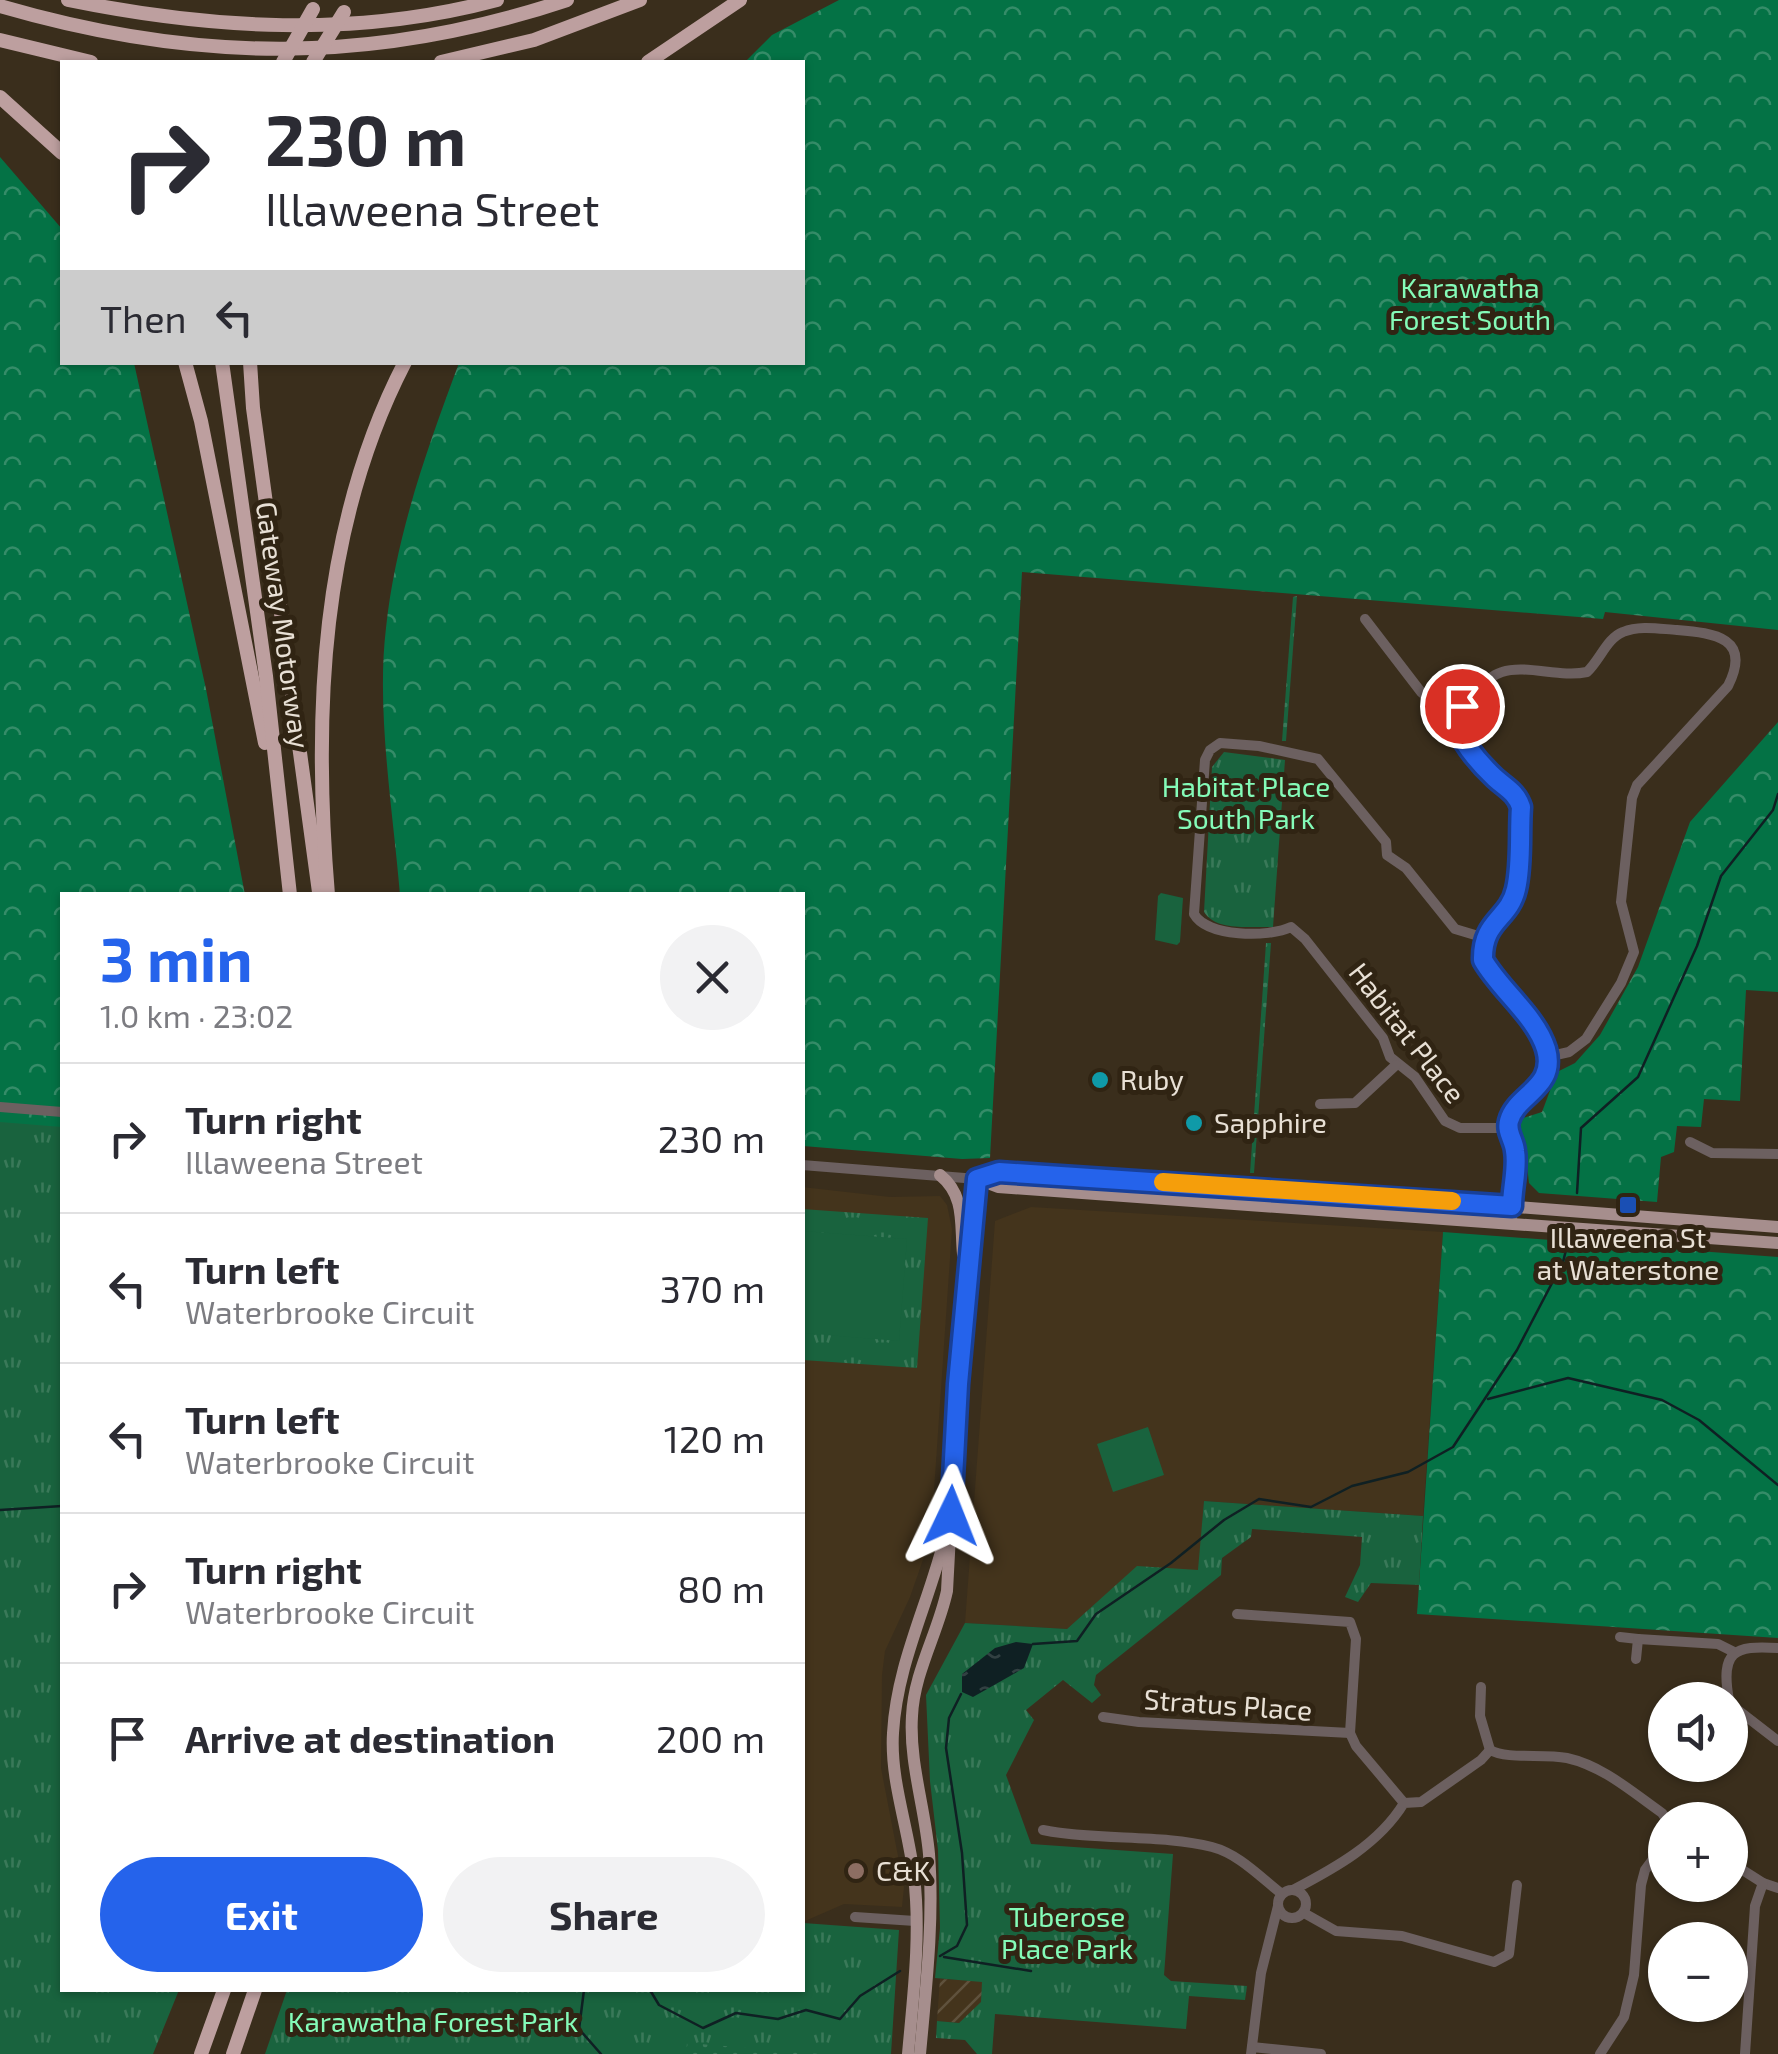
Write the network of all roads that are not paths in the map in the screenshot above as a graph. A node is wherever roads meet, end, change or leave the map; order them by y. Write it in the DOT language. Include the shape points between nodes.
graph roads {
  1 [pos="68,0"];
  2 [pos="496,0"];
  3 [pos="568,0"];
  4 [pos="640,0"];
  5 [pos="740,0"];
  6 [pos="316,5"];
  7 [pos="0,6"];
  8 [pos="348,6"];
  9 [pos="0,40"];
  10 [pos="84,60"];
  11 [pos="284,60"];
  12 [pos="315,60"];
  13 [pos="449,60"];
  14 [pos="651,60"];
  15 [pos="0,97"];
  16 [pos="60,151"];
  17 [pos="186,365"];
  18 [pos="222,365"];
  19 [pos="250,365"];
  20 [pos="404,365"];
  21 [pos="1366,619"];
  22 [pos="1462,706"];
  23 [pos="282,832"];
  24 [pos="290,892"];
  25 [pos="319,892"];
  26 [pos="328,892"];
  27 [pos="1484,938"];
  28 [pos="1547,1057"];
  29 [pos="1396,1065"];
  30 [pos="1320,1104"];
  31 [pos="0,1107"];
  32 [pos="60,1112"];
  33 [pos="1507,1128"];
  34 [pos="1690,1142"];
  35 [pos="1778,1154"];
  36 [pos="805,1165"];
  37 [pos="940,1175"];
  38 [pos="977,1179"];
  39 [pos="1241,1186"];
  40 [pos="1419,1199"];
  41 [pos="1240,1204"];
  42 [pos="1512,1206"];
  43 [pos="1427,1216"];
  44 [pos="1512,1222"];
  45 [pos="1778,1227"];
  46 [pos="1778,1243"];
  47 [pos="967,1281"];
  48 [pos="951,1516"];
  49 [pos="1237,1614"];
  50 [pos="1620,1637"];
  51 [pos="1638,1639"];
  52 [pos="1778,1648"];
  53 [pos="1734,1652"];
  54 [pos="1636,1659"];
  55 [pos="1728,1682"];
  56 [pos="1481,1686"];
  57 [pos="1103,1717"];
  58 [pos="1748,1717"];
  59 [pos="1350,1734"];
  60 [pos="1778,1741"];
  61 [pos="1490,1750"];
  62 [pos="1648,1803"];
  63 [pos="1404,1804"];
  64 [pos="1043,1830"];
  65 [pos="1648,1866"];
  66 [pos="1748,1873"];
  67 [pos="1321,1877"];
  68 [pos="1763,1883"];
  69 [pos="1517,1885"];
  70 [pos="1778,1888"];
  71 [pos="1284,1897"];
  72 [pos="1305,1907"];
  73 [pos="855,1917"];
  74 [pos="1292,1918"];
  75 [pos="915,1921"];
  76 [pos="1269,1943"];
  77 [pos="223,1992"];
  78 [pos="254,1992"];
  79 [pos="1252,2050"];
  80 [pos="201,2054"];
  81 [pos="233,2054"];
  82 [pos="908,2054"];
  83 [pos="920,2054"];
  84 [pos="1321,2054"];
  85 [pos="1600,2054"];
  86 [pos="1745,2054"];
  1 -- 2 [label="highway" via="180,19 290,26 428,16"];
  3 -- 7 [label="highway" via="430,36 277,50 152,42"];
  4 -- 13 [label="highway" via="548,35"];
  5 -- 14 [label="highway"];
  6 -- 11 [label="highway, bridge"];
  8 -- 12 [label="highway, bridge"];
  9 -- 10 [label="highway"];
  15 -- 16 [label="highway"];
  17 -- 23 [label="highway"];
  18 -- 23 [label="highway, Gateway Motorway"];
  19 -- 25 [label="highway"];
  20 -- 26 [label="highway, Gateway Motorway" via="356,492 328,619 320,724"];
  21 -- 22 [label="street" via="1422,692 1436,704"];
  22 -- 27 [label="street" via="1456,726 1462,741 1517,795 1521,807 1516,890"];
  22 -- 28 [label="street" via="1506,670 1587,672 1624,631 1711,633 1735,653 1728,686 1632,798 1621,902 1634,952 1621,983 1586,1039 1570,1052"];
  23 -- 24 [label="highway, Gateway Motorway"];
  27 -- 28 [label="street" via="1483,960 1539,1034"];
  27 -- 29 [label="street, Habitat Place" via="1455,930 1388,855 1386,842 1318,759 1259,746 1220,743 1210,750 1194,914 1199,923 1276,934 1290,927 1383,1038"];
  28 -- 33 [label="street" via="1541,1081"];
  29 -- 30 [label="street" via="1355,1103"];
  29 -- 33 [label="street, Habitat Place" via="1415,1078 1445,1121 1460,1128"];
  31 -- 32 [label="street"];
  33 -- 42 [label="street" via="1516,1155"];
  34 -- 35 [label="street" via="1712,1153"];
  36 -- 37 [label="street"];
  37 -- 38 [label="street"];
  37 -- 47 [label="main road" via="962,1213"];
  38 -- 39 [label="main road" via="999,1172"];
  38 -- 41 [label="main road"];
  38 -- 47 [label="main road"];
  39 -- 40 [label="main road"];
  39 -- 41 [label="main road"];
  40 -- 42 [label="main road"];
  40 -- 43 [label="main road"];
  41 -- 43 [label="main road"];
  42 -- 44 [label="street"];
  42 -- 45 [label="main road"];
  43 -- 44 [label="main road"];
  44 -- 46 [label="main road"];
  47 -- 48 [label="main road"];
  48 -- 75 [label="main road" via="907,1653 893,1730"];
  48 -- 83 [label="main road" via="947,1591 912,1714 930,1874"];
  49 -- 59 [label="street" via="1350,1622 1356,1639"];
  50 -- 51 [label="street"];
  51 -- 53 [label="street" via="1718,1644"];
  51 -- 54 [label="street"];
  52 -- 53 [label="street"];
  53 -- 55 [label="street"];
  56 -- 61 [label="street" via="1480,1716"];
  57 -- 59 [label="street, Stratus Place"];
  58 -- 60 [label="street"];
  59 -- 63 [label="street"];
  61 -- 62 [label="street" via="1567,1758 1601,1770"];
  61 -- 63 [label="street" via="1421,1802"];
  63 -- 67 [label="street" via="1392,1823"];
  64 -- 71 [label="street" via="1214,1847"];
  65 -- 85 [label="street" via="1624,2017"];
  66 -- 68 [label="street"];
  67 -- 71 [label="street"];
  67 -- 72 [label="street"];
  68 -- 70 [label="street"];
  68 -- 86 [label="street" via="1755,1906"];
  69 -- 72 [label="street" via="1512,1944 1494,1962 1402,1936 1336,1931"];
  71 -- 72 [label="street"];
  71 -- 74 [label="street" via="1284,1916"];
  71 -- 76 [label="street"];
  72 -- 74 [label="street"];
  73 -- 75 [label="street"];
  74 -- 76 [label="street"];
  75 -- 82 [label="main road"];
  76 -- 79 [label="street"];
  77 -- 80 [label="highway"];
  78 -- 81 [label="highway"];
  79 -- 84 [label="street"];
}
